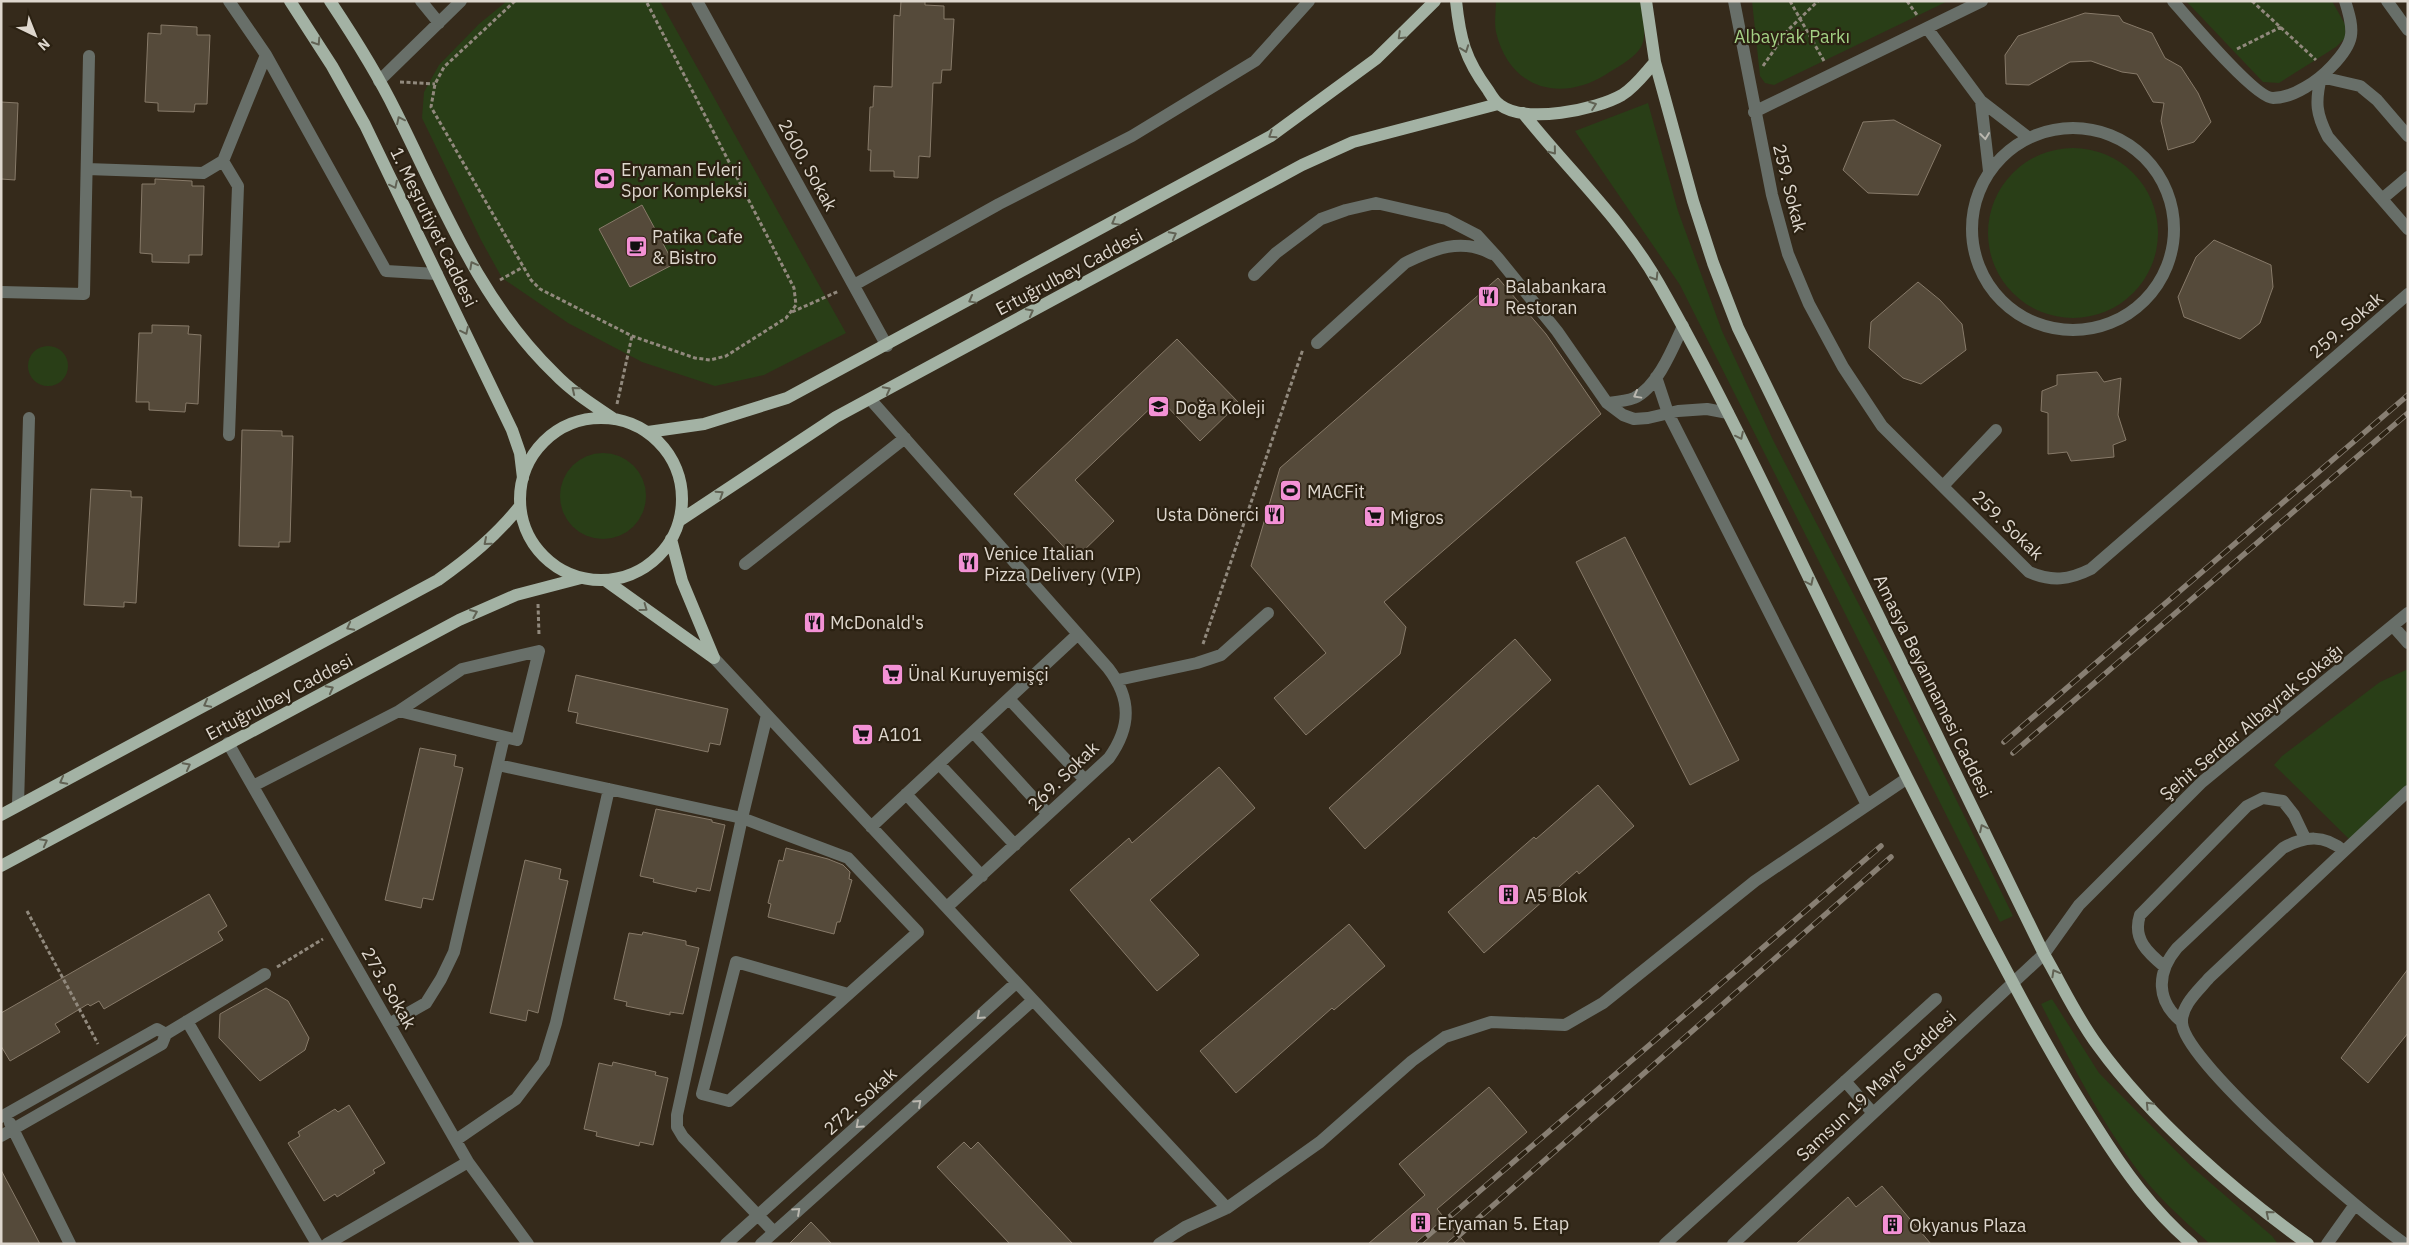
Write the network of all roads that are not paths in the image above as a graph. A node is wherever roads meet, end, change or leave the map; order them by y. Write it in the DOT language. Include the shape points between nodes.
graph roads {
  1 [pos="229,1"];
  2 [pos="290,1"];
  3 [pos="330,1"];
  4 [pos="421,1"];
  5 [pos="461,1"];
  6 [pos="697,1"];
  7 [pos="1309,1"];
  8 [pos="1435,1"];
  9 [pos="1456,1"];
  10 [pos="1646,1"];
  11 [pos="1734,1"];
  12 [pos="2173,1"];
  13 [pos="2345,1"];
  14 [pos="2388,1"];
  15 [pos="1975,3"];
  16 [pos="438,24"];
  17 [pos="1927,28"];
  18 [pos="2408,30"];
  19 [pos="266,55"];
  20 [pos="89,56"];
  21 [pos="1655,62"];
  22 [pos="2324,74"];
  23 [pos="379,81"];
  24 [pos="1981,102"];
  25 [pos="1498,104"];
  26 [pos="1754,112"];
  27 [pos="1523,113"];
  28 [pos="2408,136"];
  29 [pos="2029,138"];
  30 [pos="223,161"];
  31 [pos="87,169"];
  32 [pos="1989,171"];
  33 [pos="2408,177"];
  34 [pos="2382,199"];
  35 [pos="2408,229"];
  36 [pos="1498,258"];
  37 [pos="437,274"];
  38 [pos="1254,275"];
  39 [pos="854,285"];
  40 [pos="1,292"];
  41 [pos="2408,294"];
  42 [pos="1683,326"];
  43 [pos="1311,343"];
  44 [pos="887,346"];
  45 [pos="1656,377"];
  46 [pos="870,399"];
  47 [pos="1607,403"];
  48 [pos="1668,413"];
  49 [pos="1728,413"];
  50 [pos="29,418"];
  51 [pos="614,418"];
  52 [pos="1996,430"];
  53 [pos="648,432"];
  54 [pos="229,435"];
  55 [pos="905,438"];
  56 [pos="523,478"];
  57 [pos="1943,486"];
  58 [pos="520,506"];
  59 [pos="679,521"];
  60 [pos="671,539"];
  61 [pos="745,564"];
  62 [pos="581,578"];
  63 [pos="605,580"];
  64 [pos="1268,613"];
  65 [pos="2408,613"];
  66 [pos="2392,626"];
  67 [pos="1078,634"];
  68 [pos="2408,643"];
  69 [pos="714,658"];
  70 [pos="1118,680"];
  71 [pos="1009,699"];
  72 [pos="399,711"];
  73 [pos="767,715"];
  74 [pos="973,732"];
  75 [pos="504,737"];
  76 [pos="228,744"];
  77 [pos="939,764"];
  78 [pos="498,766"];
  79 [pos="1906,779"];
  80 [pos="1086,780"];
  81 [pos="253,786"];
  82 [pos="609,789"];
  83 [pos="2408,791"];
  84 [pos="906,794"];
  85 [pos="18,805"];
  86 [pos="1867,805"];
  87 [pos="1,814"];
  88 [pos="1048,814"];
  89 [pos="742,818"];
  90 [pos="871,826"];
  91 [pos="2305,838"];
  92 [pos="1015,845"];
  93 [pos="2344,851"];
  94 [pos="1,866"];
  95 [pos="982,876"];
  96 [pos="947,907"];
  97 [pos="2044,954"];
  98 [pos="2165,967"];
  99 [pos="265,974"];
  100 [pos="2013,983"];
  101 [pos="1016,984"];
  102 [pos="848,994"];
  103 [pos="1936,999"];
  104 [pos="1032,1001"];
  105 [pos="187,1021"];
  106 [pos="2182,1022"];
  107 [pos="389,1024"];
  108 [pos="166,1034"];
  109 [pos="1845,1081"];
  110 [pos="1872,1112"];
  111 [pos="4,1116"];
  112 [pos="14,1129"];
  113 [pos="1,1136"];
  114 [pos="456,1140"];
  115 [pos="468,1162"];
  116 [pos="2354,1206"];
  117 [pos="1227,1208"];
  118 [pos="758,1215"];
  119 [pos="774,1232"];
  120 [pos="523,1242"];
  121 [pos="70,1244"];
  122 [pos="317,1244"];
  123 [pos="327,1244"];
  124 [pos="726,1244"];
  125 [pos="761,1244"];
  126 [pos="1158,1244"];
  127 [pos="1665,1244"];
  128 [pos="1733,1244"];
  129 [pos="2192,1244"];
  130 [pos="2308,1244"];
  131 [pos="2327,1244"];
  132 [pos="2405,1244"];
  1 -- 19 [label="street"];
  2 -- 37 [label="main road, 1. Meşrutiyet Caddesi, one-way" via="365,125"];
  3 -- 23 [label="main road, 1. Meşrutiyet Caddesi"];
  4 -- 16 [label="street"];
  5 -- 16 [label="street"];
  6 -- 39 [label="street, 2600. Sokak"];
  7 -- 39 [label="street" via="1255,62 1132,136 999,204"];
  8 -- 44 [label="main road, Ertuğrulbey Caddesi, one-way" via="1376,59 1271,136"];
  9 -- 25 [label="main road, one-way" via="1460,34 1472,68"];
  10 -- 21 [label="main road, Amasya Beyannamesi Caddesi"];
  11 -- 26 [label="street, 259. Sokak"];
  12 -- 22 [label="street" via="2254,88 2272,98 2286,95"];
  13 -- 22 [label="street" via="2353,32 2344,53"];
  14 -- 18 [label="street"];
  15 -- 17 [label="street"];
  16 -- 23 [label="street"];
  17 -- 24 [label="street"];
  17 -- 26 [label="street"];
  19 -- 30 [label="street"];
  19 -- 37 [label="street" via="386,271"];
  20 -- 31 [label="street"];
  27 -- 21 [label="main road, one-way" via="1552,115 1582,109 1621,95"];
  97 -- 21 [label="main road, Amasya Beyannamesi Caddesi, one-way" via="1738,328 1693,202"];
  22 -- 28 [label="street" via="2360,86 2377,100"];
  22 -- 34 [label="street" via="2316,97 2319,119 2328,137"];
  51 -- 23 [label="main road, 1. Meşrutiyet Caddesi, one-way" via="554,374 514,329 451,223"];
  24 -- 29 [label="street"];
  24 -- 32 [label="street, one-way"];
  25 -- 27 [label="main road"];
  46 -- 25 [label="main road, Ertuğrulbey Caddesi, one-way" via="1302,165 1353,142"];
  26 -- 57 [label="street, 259. Sokak" via="1788,254 1808,304 1843,367 1882,426"];
  27 -- 42 [label="main road, one-way" via="1556,156 1602,203 1631,240"];
  29 -- 32 [label="street" via="2010,149"];
  29 -- 32 [label="street" via="2071,127 2104,132 2134,147 2158,172 2172,203 2175,237 2167,270 2148,299 2121,320 2089,330 2055,330 2023,319 1996,298 1978,269 1971,236 1975,202"];
  30 -- 31 [label="street" via="203,173"];
  30 -- 54 [label="street" via="238,186"];
  31 -- 40 [label="street" via="84,294"];
  33 -- 34 [label="street"];
  34 -- 35 [label="street"];
  36 -- 38 [label="street" via="1477,235 1446,219 1376,203 1322,219 1276,253"];
  36 -- 43 [label="street" via="1485,250 1467,246 1444,246 1423,254 1405,263"];
  36 -- 47 [label="street" via="1557,330"];
  37 -- 56 [label="main road, 1. Meşrutiyet Caddesi, one-way" via="512,430 520,453"];
  39 -- 44 [label="street, 2600. Sokak"];
  41 -- 57 [label="street, 259. Sokak" via="2091,569 2075,577 2044,578 2029,572"];
  42 -- 45 [label="street"];
  42 -- 49 [label="main road"];
  44 -- 53 [label="main road, Ertuğrulbey Caddesi" via="787,398 704,424"];
  45 -- 47 [label="street, one-way" via="1644,392 1634,398"];
  45 -- 48 [label="street"];
  46 -- 55 [label="street, 269. Sokak"];
  59 -- 46 [label="main road, Ertuğrulbey Caddesi, one-way" via="836,417"];
  47 -- 48 [label="street" via="1634,419"];
  48 -- 49 [label="street" via="1707,409"];
  48 -- 86 [label="street"];
  49 -- 79 [label="main road, one-way"];
  50 -- 85 [label="street"];
  51 -- 53 [label="main road"];
  51 -- 56 [label="main road" via="591,418 568,425 548,438 537,450"];
  52 -- 57 [label="street"];
  53 -- 59 [label="main road" via="665,448 677,468 682,490"];
  55 -- 61 [label="street"];
  55 -- 67 [label="street, 269. Sokak"];
  56 -- 58 [label="main road"];
  58 -- 62 [label="main road" via="526,531 539,552 558,568"];
  58 -- 85 [label="main road, Ertuğrulbey Caddesi, one-way" via="501,530 438,580"];
  59 -- 60 [label="main road"];
  60 -- 63 [label="main road" via="662,553 645,567 626,576"];
  60 -- 69 [label="main road" via="682,581"];
  62 -- 63 [label="main road"];
  76 -- 62 [label="main road, Ertuğrulbey Caddesi, one-way" via="459,620 516,595"];
  63 -- 69 [label="main road, one-way"];
  64 -- 70 [label="street" via="1221,655 1197,664"];
  65 -- 66 [label="street, Şehit Serdar Albayrak Sokağı"];
  66 -- 68 [label="street"];
  66 -- 97 [label="street, Şehit Serdar Albayrak Sokağı" via="2202,782 2079,905"];
  67 -- 70 [label="street, 269. Sokak"];
  67 -- 71 [label="street"];
  69 -- 73 [label="street"];
  70 -- 80 [label="street, 269. Sokak" via="1125,697 1126,722 1121,742"];
  71 -- 74 [label="street"];
  71 -- 80 [label="street"];
  72 -- 75 [label="street"];
  72 -- 75 [label="street" via="462,669 539,651 516,740"];
  72 -- 81 [label="street"];
  73 -- 89 [label="street"];
  73 -- 90 [label="street"];
  74 -- 77 [label="street"];
  74 -- 88 [label="street"];
  75 -- 78 [label="street"];
  76 -- 81 [label="street, 273. Sokak"];
  94 -- 76 [label="main road, Ertuğrulbey Caddesi, one-way"];
  77 -- 84 [label="street"];
  77 -- 92 [label="street"];
  78 -- 82 [label="street"];
  78 -- 107 [label="street" via="454,952 426,1003"];
  79 -- 86 [label="street"];
  79 -- 100 [label="main road"];
  80 -- 88 [label="street, 269. Sokak"];
  81 -- 107 [label="street, 273. Sokak"];
  82 -- 89 [label="street"];
  82 -- 114 [label="street" via="544,1062 516,1099"];
  83 -- 93 [label="street"];
  84 -- 90 [label="street"];
  84 -- 95 [label="street"];
  85 -- 87 [label="main road, Ertuğrulbey Caddesi"];
  86 -- 117 [label="street" via="1755,881 1603,1003 1565,1025 1491,1022 1445,1037 1412,1061 1320,1142"];
  88 -- 92 [label="street, 269. Sokak"];
  89 -- 102 [label="street" via="848,858 918,932"];
  89 -- 118 [label="street" via="677,1126 683,1137"];
  90 -- 96 [label="street"];
  91 -- 93 [label="street" via="2322,838"];
  91 -- 98 [label="street" via="2283,848 2177,948"];
  91 -- 98 [label="street" via="2283,801 2263,798 2248,806 2140,915 2137,924 2139,939"];
  92 -- 95 [label="street, 269. Sokak"];
  93 -- 106 [label="street" via="2209,978 2188,1002"];
  95 -- 96 [label="street, 269. Sokak"];
  96 -- 101 [label="street"];
  97 -- 100 [label="street, Samsun 19 Mayıs Caddesi"];
  130 -- 97 [label="main road, Amasya Beyannamesi Caddesi, one-way" via="2228,1180 2136,1092 2098,1046"];
  98 -- 106 [label="street" via="2164,1002"];
  99 -- 105 [label="street"];
  100 -- 110 [label="street, Samsun 19 Mayıs Caddesi"];
  100 -- 129 [label="main road" via="2062,1074 2118,1161 2147,1198"];
  101 -- 104 [label="street"];
  101 -- 118 [label="street, 272. Sokak, one-way"];
  102 -- 102 [label="street" via="729,1101 702,1094 736,962"];
  103 -- 109 [label="street"];
  104 -- 117 [label="street"];
  119 -- 104 [label="street, one-way"];
  105 -- 108 [label="street"];
  105 -- 122 [label="street"];
  106 -- 116 [label="street" via="2197,1055 2251,1111"];
  107 -- 114 [label="street, 273. Sokak"];
  108 -- 111 [label="street" via="156,1029"];
  108 -- 112 [label="street" via="162,1044"];
  109 -- 110 [label="street"];
  109 -- 127 [label="street"];
  110 -- 128 [label="street, Samsun 19 Mayıs Caddesi"];
  111 -- 112 [label="street"];
  112 -- 113 [label="street"];
  112 -- 121 [label="street"];
  114 -- 115 [label="street, 273. Sokak"];
  115 -- 120 [label="street, 273. Sokak"];
  115 -- 123 [label="street"];
  116 -- 131 [label="street"];
  116 -- 132 [label="street"];
  117 -- 126 [label="street" via="1185,1227"];
  118 -- 119 [label="street"];
  118 -- 124 [label="street, 272. Sokak"];
  119 -- 125 [label="street"];
}
